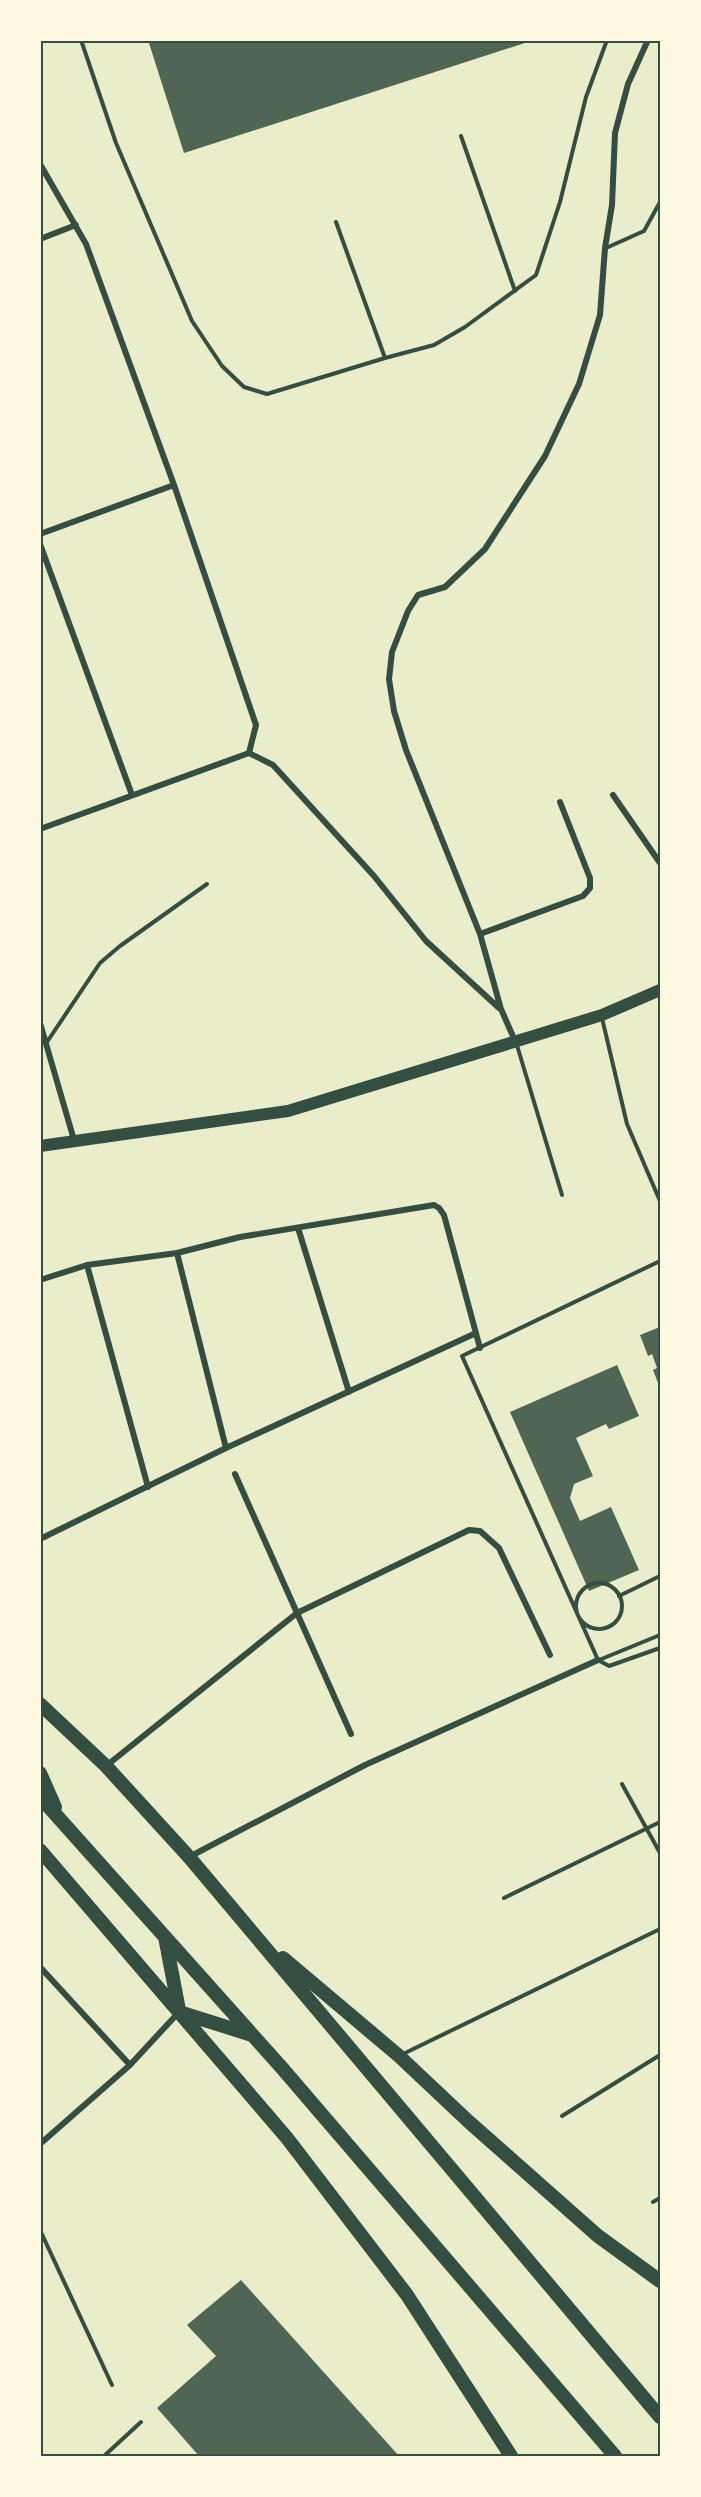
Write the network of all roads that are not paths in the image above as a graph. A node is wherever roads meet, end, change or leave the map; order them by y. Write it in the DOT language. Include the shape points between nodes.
graph roads {
  1 [pos="81,40"];
  2 [pos="607,40"];
  3 [pos="648,40"];
  4 [pos="461,136"];
  5 [pos="40,164"];
  6 [pos="660,202"];
  7 [pos="657,209"];
  8 [pos="660,213"];
  9 [pos="336,222"];
  10 [pos="76,225"];
  11 [pos="40,238"];
  12 [pos="605,248"];
  13 [pos="515,292"];
  14 [pos="385,358"];
  15 [pos="174,485"];
  16 [pos="40,534"];
  17 [pos="40,544"];
  18 [pos="249,753"];
  19 [pos="132,795"];
  20 [pos="613,795"];
  21 [pos="560,802"];
  22 [pos="40,829"];
  23 [pos="660,863"];
  24 [pos="207,884"];
  25 [pos="480,934"];
  26 [pos="660,990"];
  27 [pos="501,1010"];
  28 [pos="602,1015"];
  29 [pos="40,1023"];
  30 [pos="516,1041"];
  31 [pos="47,1042"];
  32 [pos="74,1140"];
  33 [pos="40,1146"];
  34 [pos="562,1195"];
  35 [pos="660,1201"];
  36 [pos="298,1228"];
  37 [pos="177,1253"];
  38 [pos="660,1262"];
  39 [pos="87,1265"];
  40 [pos="40,1280"];
  41 [pos="476,1333"];
  42 [pos="480,1348"];
  43 [pos="349,1392"];
  44 [pos="226,1448"];
  45 [pos="235,1474"];
  46 [pos="148,1487"];
  47 [pos="40,1539"];
  48 [pos="660,1576"];
  49 [pos="619,1596"];
  50 [pos="297,1613"];
  51 [pos="577,1613"];
  52 [pos="660,1635"];
  53 [pos="660,1648"];
  54 [pos="550,1655"];
  55 [pos="598,1660"];
  56 [pos="40,1704"];
  57 [pos="351,1734"];
  58 [pos="106,1766"];
  59 [pos="40,1773"];
  60 [pos="622,1784"];
  61 [pos="40,1797"];
  62 [pos="59,1818"];
  63 [pos="660,1822"];
  64 [pos="648,1828"];
  65 [pos="40,1850"];
  66 [pos="660,1853"];
  67 [pos="189,1857"];
  68 [pos="504,1898"];
  69 [pos="660,1929"];
  70 [pos="165,1935"];
  71 [pos="258,1938"];
  72 [pos="40,1967"];
  73 [pos="179,2012"];
  74 [pos="254,2036"];
  75 [pos="660,2055"];
  76 [pos="399,2056"];
  77 [pos="130,2065"];
  78 [pos="562,2116"];
  79 [pos="40,2144"];
  80 [pos="660,2198"];
  81 [pos="653,2202"];
  82 [pos="40,2230"];
  83 [pos="660,2281"];
  84 [pos="112,2385"];
  85 [pos="660,2417"];
  86 [pos="141,2422"];
  87 [pos="104,2457"];
  88 [pos="511,2457"];
  89 [pos="615,2457"];
  1 -- 14 [label="lane" via="116,143 192,321 222,366 244,387 267,394"];
  2 -- 13 [label="lane" via="586,97 560,202 536,275"];
  3 -- 12 [label="street" via="628,84 615,133 612,205"];
  4 -- 13 [label="lane"];
  5 -- 10 [label="street"];
  6 -- 7 [label="lane"];
  7 -- 8 [label="lane"];
  7 -- 12 [label="lane" via="644,231"];
  9 -- 14 [label="lane"];
  10 -- 11 [label="street"];
  10 -- 15 [label="street" via="87,244"];
  12 -- 25 [label="street" via="600,315 579,384 545,456 485,549 445,587 418,595 392,652 389,680 406,750"];
  13 -- 14 [label="lane" via="434,345"];
  15 -- 16 [label="street"];
  15 -- 18 [label="street" via="256,725"];
  17 -- 19 [label="street"];
  18 -- 19 [label="street"];
  18 -- 27 [label="street" via="273,765 426,940"];
  19 -- 22 [label="street"];
  20 -- 23 [label="street"];
  21 -- 25 [label="street" via="590,878 590,888 584,896"];
  24 -- 31 [label="lane" via="100,963"];
  25 -- 27 [label="street"];
  26 -- 28 [label="main road"];
  27 -- 30 [label="street"];
  28 -- 30 [label="main road"];
  28 -- 35 [label="lane" via="627,1124"];
  29 -- 31 [label="street"];
  30 -- 32 [label="main road" via="288,1110"];
  30 -- 34 [label="lane"];
  31 -- 32 [label="street"];
  32 -- 33 [label="main road"];
  36 -- 37 [label="street"];
  36 -- 41 [label="street" via="437,1206 444,1215"];
  36 -- 43 [label="street"];
  37 -- 39 [label="street"];
  37 -- 44 [label="street"];
  38 -- 42 [label="lane"];
  39 -- 40 [label="street"];
  39 -- 46 [label="street"];
  41 -- 42 [label="street"];
  41 -- 43 [label="street"];
  42 -- 51 [label="lane" via="462,1356"];
  43 -- 44 [label="street"];
  44 -- 46 [label="street"];
  45 -- 50 [label="street"];
  46 -- 47 [label="street"];
  48 -- 49 [label="lane"];
  49 -- 51 [label="lane" via="609,1585 593,1584 577,1598"];
  49 -- 51 [label="lane" via="619,1617 608,1627 586,1626"];
  50 -- 54 [label="street" via="469,1530 480,1531 499,1548"];
  50 -- 57 [label="street"];
  50 -- 58 [label="street"];
  51 -- 55 [label="lane"];
  52 -- 55 [label="lane"];
  53 -- 55 [label="lane" via="609,1666"];
  55 -- 67 [label="street" via="365,1765"];
  56 -- 58 [label="highway"];
  58 -- 67 [label="highway"];
  59 -- 62 [label="highway"];
  60 -- 64 [label="lane"];
  61 -- 62 [label="highway"];
  62 -- 70 [label="highway"];
  63 -- 64 [label="lane"];
  64 -- 66 [label="lane"];
  64 -- 68 [label="lane"];
  65 -- 73 [label="highway"];
  67 -- 71 [label="highway"];
  69 -- 76 [label="lane"];
  70 -- 73 [label="highway"];
  70 -- 74 [label="highway"];
  71 -- 76 [label="highway"];
  71 -- 85 [label="highway"];
  72 -- 77 [label="street"];
  73 -- 74 [label="highway"];
  73 -- 77 [label="street"];
  73 -- 88 [label="highway" via="287,2138 407,2295"];
  74 -- 89 [label="highway"];
  75 -- 78 [label="lane"];
  76 -- 83 [label="highway" via="598,2236"];
  77 -- 79 [label="street"];
  80 -- 81 [label="lane"];
  82 -- 84 [label="lane"];
  86 -- 87 [label="lane"];
}
